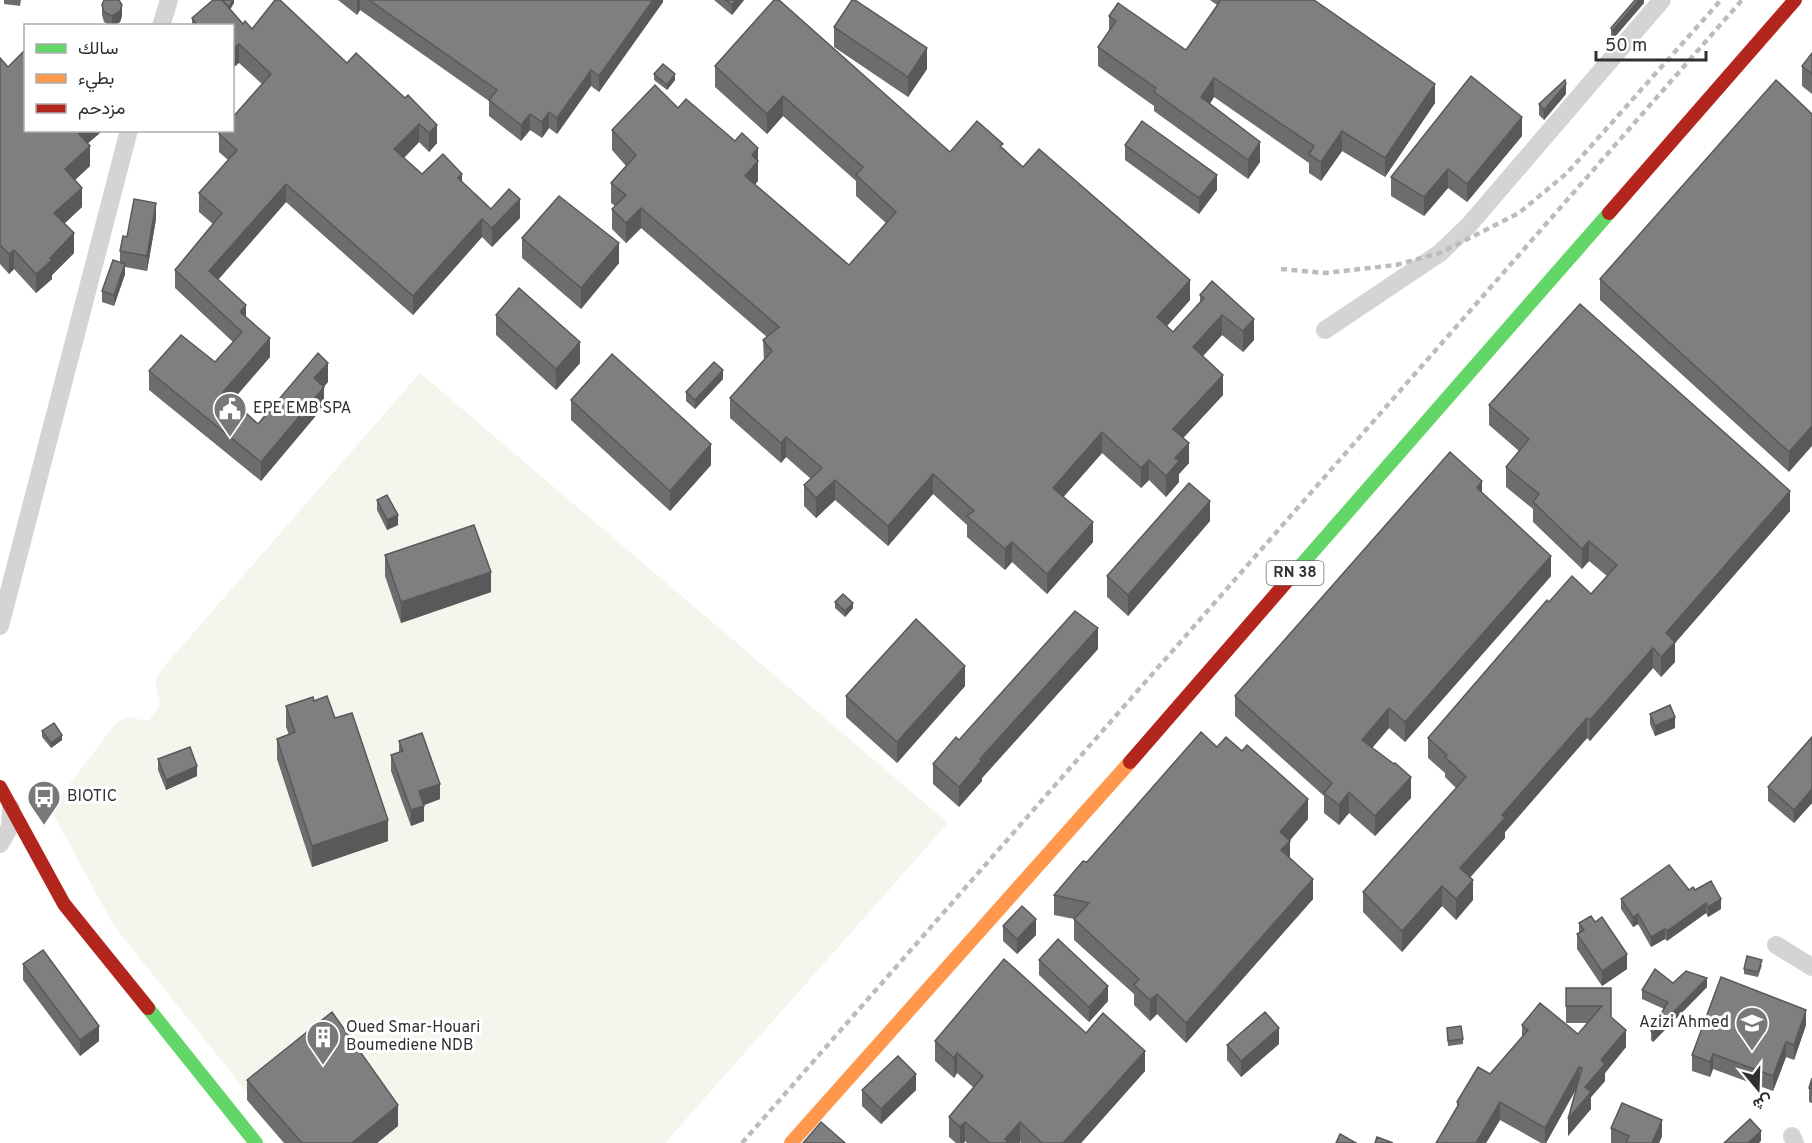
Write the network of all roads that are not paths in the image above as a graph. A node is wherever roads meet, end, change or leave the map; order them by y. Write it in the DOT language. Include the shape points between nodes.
graph roads {
  1 [pos="169,0"];
  2 [pos="1662,0"];
  3 [pos="1795,0"];
  4 [pos="1811,0"];
  5 [pos="162,24"];
  6 [pos="128,132"];
  7 [pos="1325,330"];
  8 [pos="0,626"];
  9 [pos="0,787"];
  10 [pos="6,801"];
  11 [pos="0,844"];
  12 [pos="1776,945"];
  13 [pos="1812,967"];
  14 [pos="892,1040"];
  15 [pos="850,1098"];
  16 [pos="256,1143"];
  17 [pos="791,1143"];
  1 -- 5 [label="street"];
  2 -- 7 [label="street" via="1469,225 1440,253"];
  3 -- 14 [label="main road, RN 38"];
  4 -- 14 [label="main road, RN 38"];
  6 -- 8 [label="street"];
  9 -- 10 [label="main road"];
  10 -- 11 [label="street" via="10,827"];
  10 -- 16 [label="main road" via="64,904"];
  12 -- 13 [label="street"];
  14 -- 15 [label="main road, RN 38"];
  14 -- 17 [label="main road, RN 38"];
}
